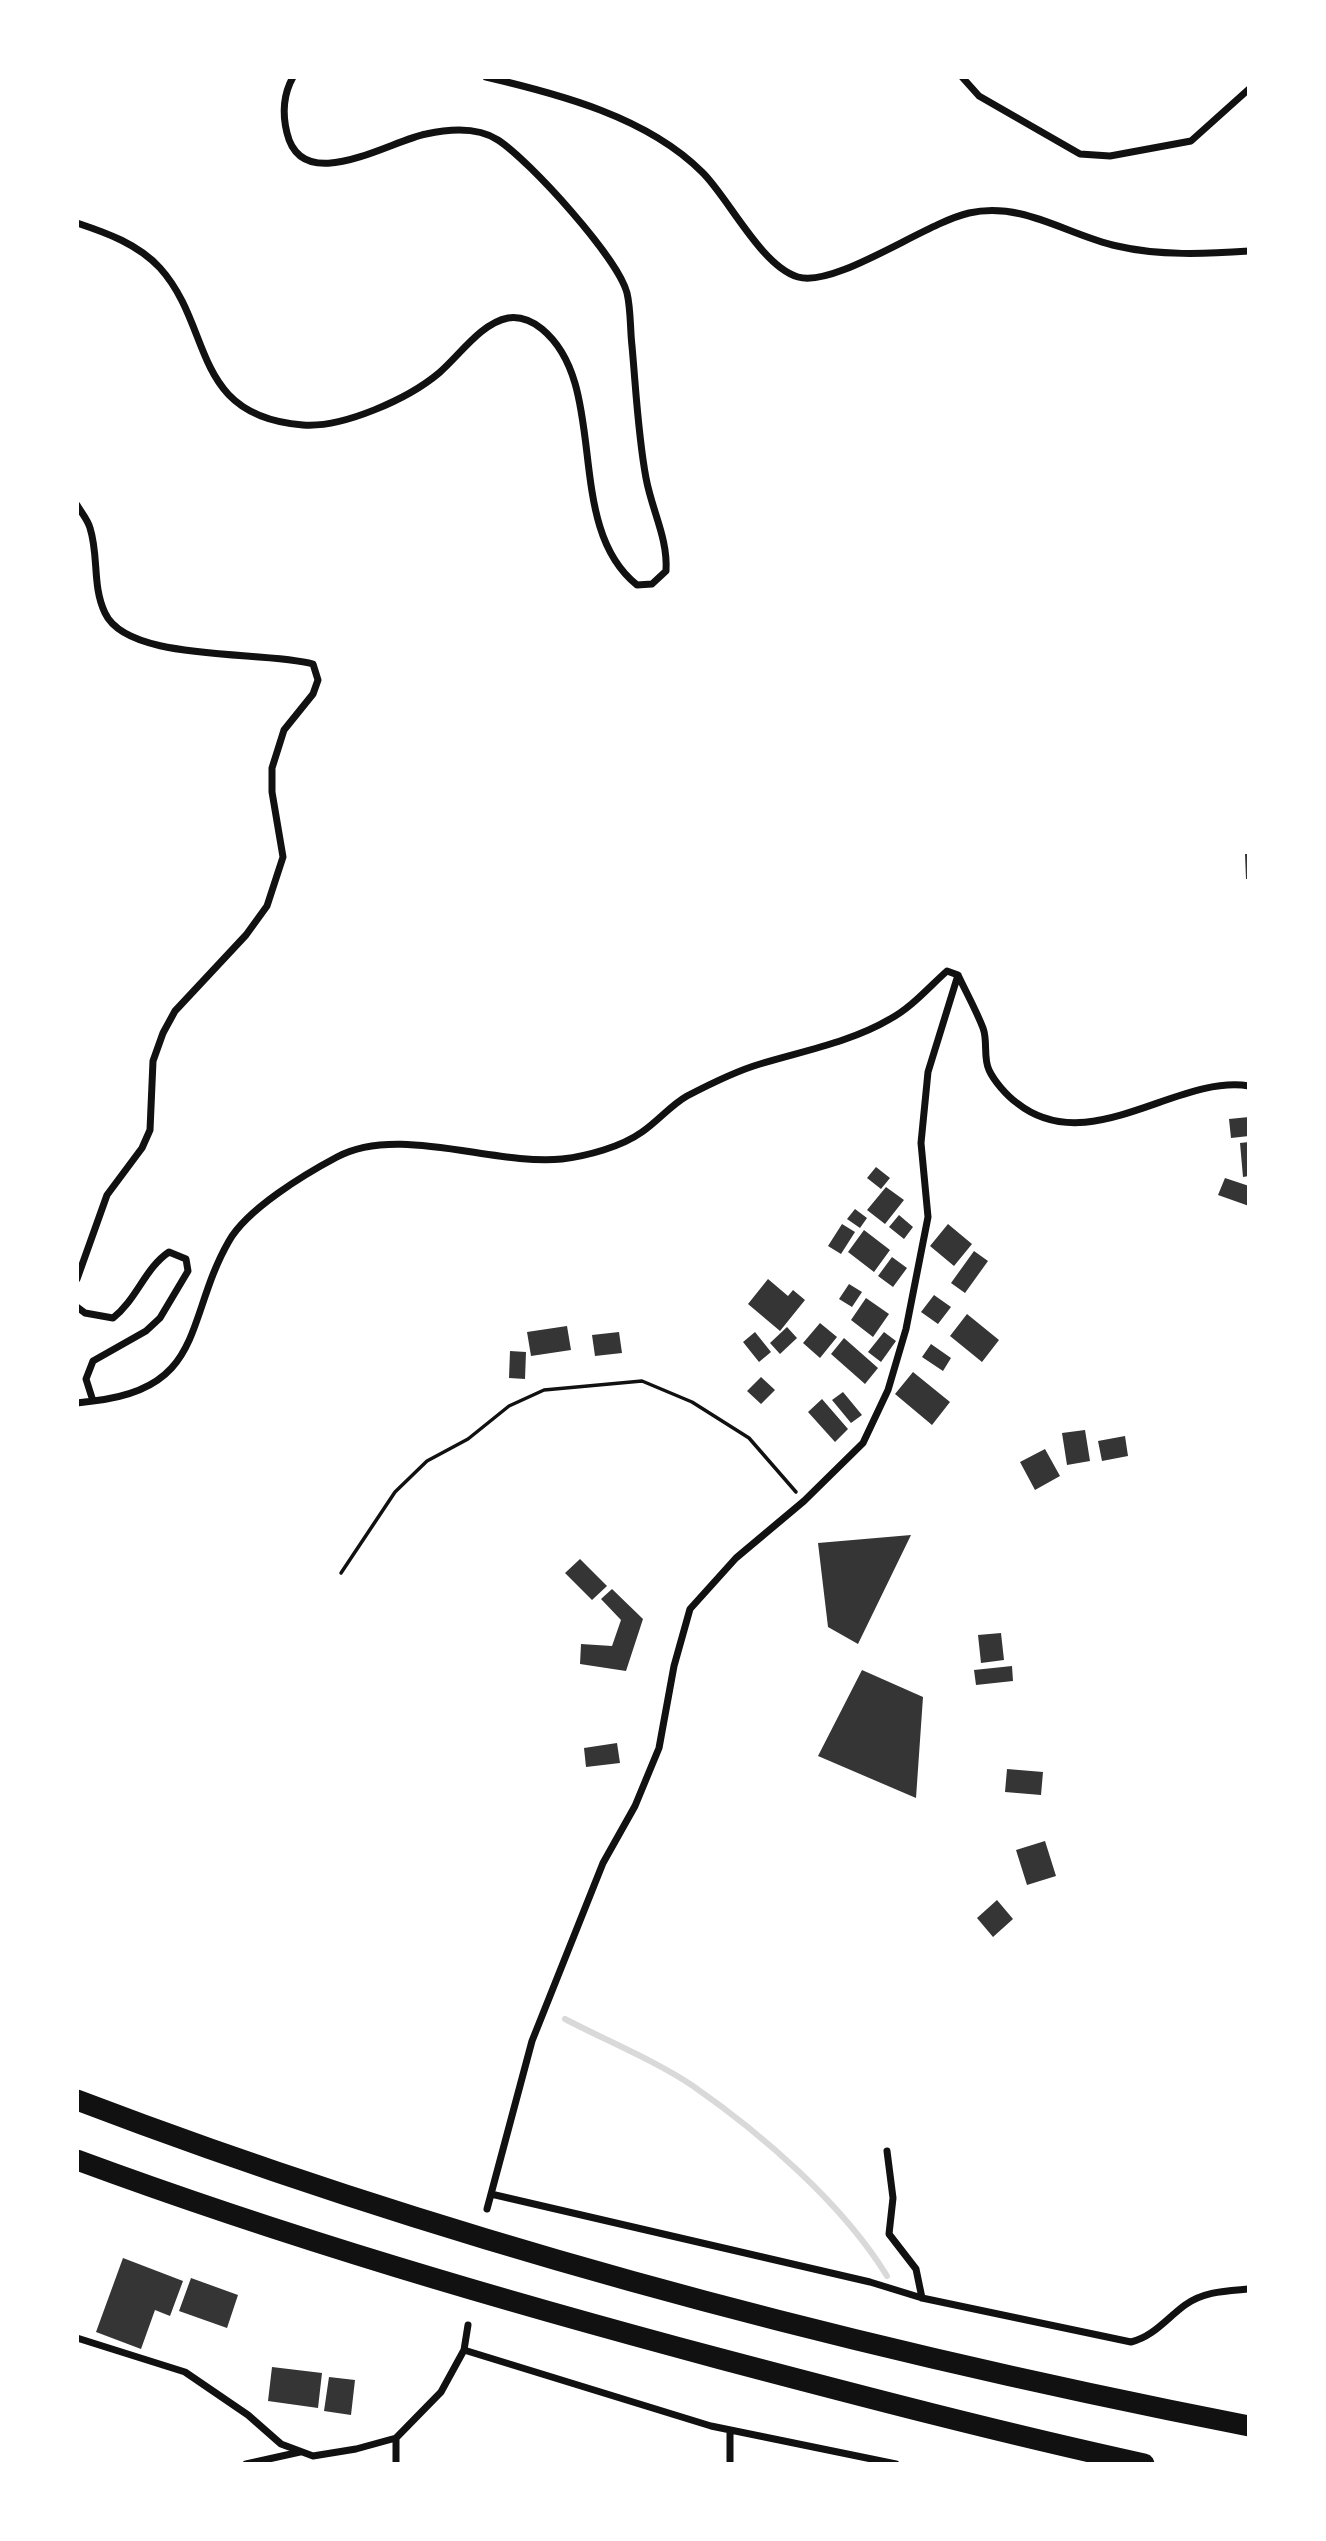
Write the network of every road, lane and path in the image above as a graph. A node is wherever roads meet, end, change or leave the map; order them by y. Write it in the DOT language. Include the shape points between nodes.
graph roads {
  1 [pos="293,77"];
  2 [pos="486,77"];
  3 [pos="962,77"];
  4 [pos="1249,89"];
  5 [pos="77,223"];
  6 [pos="1249,251"];
  7 [pos="77,505"];
  8 [pos="958,975"];
  9 [pos="1249,1086"];
  10 [pos="77,1279"];
  11 [pos="77,1307"];
  12 [pos="93,1401"];
  13 [pos="77,1403"];
  14 [pos="804,1501"];
  15 [pos="341,1573"];
  16 [pos="77,2100"];
  17 [pos="887,2151"];
  18 [pos="77,2160"];
  19 [pos="491,2194"];
  20 [pos="487,2209"];
  21 [pos="1249,2289"];
  22 [pos="922,2298"];
  23 [pos="468,2325"];
  24 [pos="77,2338"];
  25 [pos="464,2350"];
  26 [pos="1249,2424"];
  27 [pos="730,2430"];
  28 [pos="396,2438"];
  29 [pos="301,2452"];
  30 [pos="246,2464"];
  31 [pos="396,2464"];
  32 [pos="730,2464"];
  33 [pos="896,2464"];
  34 [pos="1143,2464"];
  1 -- 5 [label="street" via="285,90 289,141 316,164 338,163 425,134 464,129 496,138 528,163 609,257 627,293 646,479 668,547 666,571 652,584 637,584 610,553 595,506 569,362 541,328 524,318 493,324 438,374 394,403 306,425 268,420 222,388 203,357 177,293 160,268 140,249"];
  2 -- 6 [label="street" via="584,105 676,150 704,173 755,240 797,276 816,278 864,261 927,227 971,212 1024,213 1117,247 1198,254"];
  3 -- 4 [label="street" via="979,96 1080,154 1110,156 1191,141"];
  7 -- 10 [label="street" via="90,528 106,616 123,631 169,649 293,658 313,664 318,680 313,694 284,730 272,768 284,857 267,906 246,935 174,1011 153,1061 150,1130 107,1195"];
  8 -- 9 [label="street" via="984,1030 989,1070 1010,1098 1034,1116 1075,1122 1119,1116 1208,1090"];
  8 -- 12 [label="street" via="947,971 894,1018 873,1029 756,1065 685,1097 640,1134 605,1149 561,1159 414,1146 372,1146 340,1155 290,1184 229,1239 179,1361 128,1397"];
  8 -- 14 [label="street" via="928,1072 921,1143 928,1217 906,1329 888,1390 863,1443"];
  11 -- 12 [label="street" via="113,1318 128,1306 156,1260 169,1252 187,1259 188,1271 160,1318 93,1361 86,1379"];
  12 -- 13 [label="street"];
  14 -- 15 [label="path" via="749,1438 692,1402 642,1381 544,1390 509,1406 468,1439 428,1461 395,1492"];
  14 -- 19 [label="street" via="736,1558 690,1609 659,1748 635,1806 597,1876 532,2041"];
  16 -- 26 [label="highway" via="183,2141 456,2230 723,2308 956,2366"];
  17 -- 22 [label="street" via="893,2198 889,2234 916,2269"];
  18 -- 34 [label="highway" via="398,2269 593,2325"];
  19 -- 20 [label="street"];
  19 -- 22 [label="street"];
  21 -- 22 [label="street" via="1212,2293 1187,2303 1146,2338 1131,2342"];
  23 -- 25 [label="street"];
  24 -- 29 [label="street" via="185,2372 248,2414 281,2444"];
  25 -- 27 [label="street"];
  25 -- 28 [label="street" via="441,2392"];
  27 -- 32 [label="street"];
  27 -- 33 [label="street"];
  28 -- 29 [label="street" via="313,2456"];
  28 -- 31 [label="street"];
  29 -- 30 [label="street"];
}
